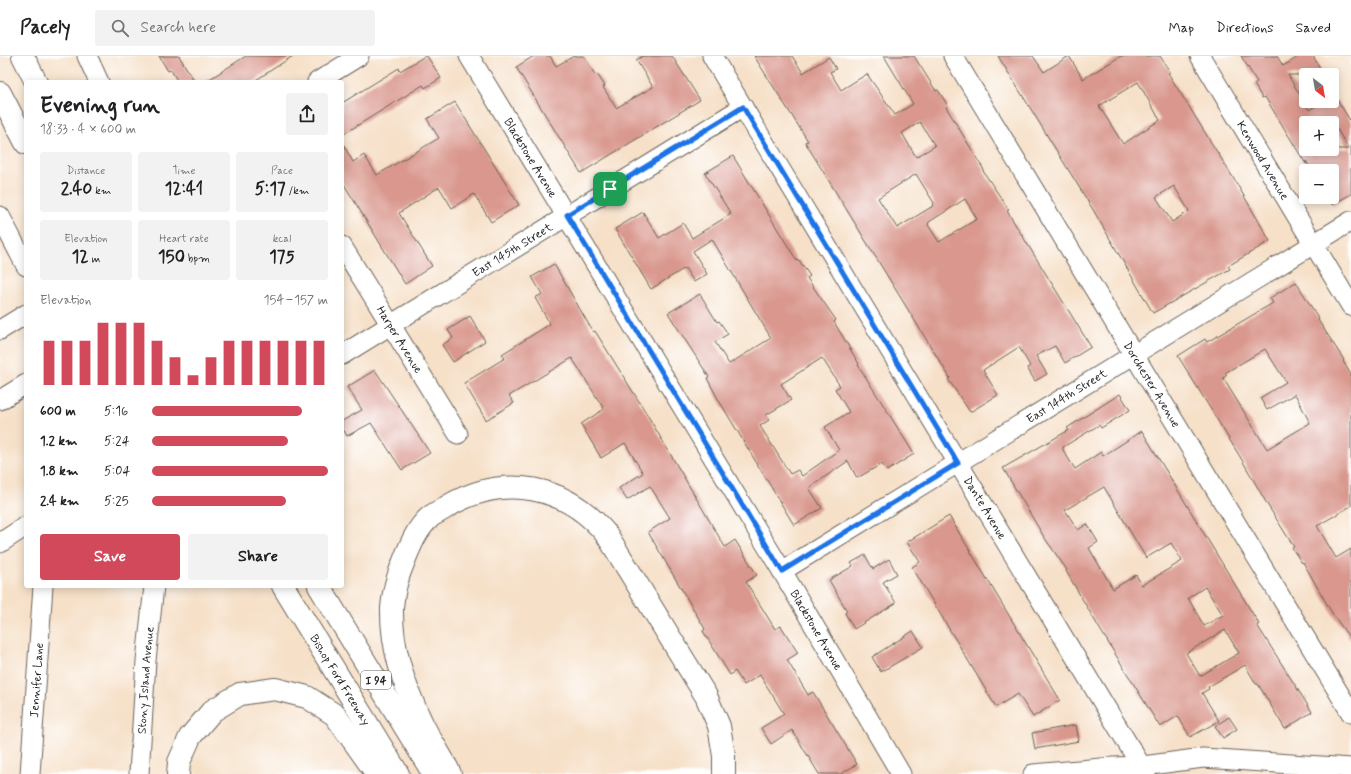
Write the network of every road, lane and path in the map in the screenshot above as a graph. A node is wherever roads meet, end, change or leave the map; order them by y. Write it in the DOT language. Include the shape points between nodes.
graph roads {
  1 [pos="23,56"];
  2 [pos="86,56"];
  3 [pos="360,56"];
  4 [pos="469,56"];
  5 [pos="712,56"];
  6 [pos="953,56"];
  7 [pos="1200,56"];
  8 [pos="35,80"];
  9 [pos="98,80"];
  10 [pos="320,80"];
  11 [pos="0,93"];
  12 [pos="743,107"];
  13 [pos="24,139"];
  14 [pos="567,215"];
  15 [pos="0,216"];
  16 [pos="1351,221"];
  17 [pos="1313,244"];
  18 [pos="344,249"];
  19 [pos="24,262"];
  20 [pos="1351,306"];
  21 [pos="24,315"];
  22 [pos="389,324"];
  23 [pos="0,330"];
  24 [pos="344,354"];
  25 [pos="1134,354"];
  26 [pos="24,385"];
  27 [pos="0,400"];
  28 [pos="458,434"];
  29 [pos="958,463"];
  30 [pos="24,527"];
  31 [pos="0,543"];
  32 [pos="782,571"];
  33 [pos="43,588"];
  34 [pos="154,588"];
  35 [pos="284,588"];
  36 [pos="320,588"];
  37 [pos="1350,710"];
  38 [pos="1351,768"];
  39 [pos="1145,770"];
  40 [pos="30,774"];
  41 [pos="140,774"];
  42 [pos="178,774"];
  43 [pos="377,774"];
  44 [pos="398,774"];
  45 [pos="434,774"];
  46 [pos="450,774"];
  47 [pos="724,774"];
  48 [pos="901,774"];
  49 [pos="1033,774"];
  1 -- 8 [label="highway"];
  2 -- 9 [label="street"];
  3 -- 10 [label="street"];
  4 -- 14 [label="street, Blackstone Avenue"];
  5 -- 12 [label="street, Dante Avenue"];
  6 -- 25 [label="street, Dorchester Avenue"];
  7 -- 17 [label="street, Kenwood Avenue"];
  11 -- 13 [label="highway"];
  12 -- 14 [label="street, East 145th Street"];
  12 -- 29 [label="street, Dante Avenue"];
  14 -- 22 [label="street, East 145th Street"];
  14 -- 32 [label="street, Blackstone Avenue"];
  15 -- 19 [label="street"];
  16 -- 17 [label="street, East 144th Street"];
  17 -- 20 [label="street, Kenwood Avenue"];
  17 -- 25 [label="street, East 144th Street"];
  18 -- 22 [label="street, Harper Avenue"];
  21 -- 23 [label="street"];
  22 -- 24 [label="street, East 145th Street"];
  22 -- 28 [label="street, Harper Avenue"];
  25 -- 29 [label="street, East 144th Street"];
  25 -- 37 [label="street, Dorchester Avenue"];
  26 -- 27 [label="street"];
  29 -- 32 [label="street, East 144th Street"];
  29 -- 39 [label="street, Dante Avenue"];
  30 -- 31 [label="street"];
  32 -- 48 [label="street, Blackstone Avenue"];
  33 -- 40 [label="street, Jennifer Lane"];
  34 -- 41 [label="street, Stony Island Avenue" via="146,661"];
  35 -- 44 [label="highway, Bishop Ford Freeway / I 94"];
  36 -- 45 [label="highway, I 94"];
  38 -- 39 [label="street" via="1203,758"];
  39 -- 49 [label="street" via="1113,766"];
  42 -- 43 [label="highway" via="179,762 190,737 212,711 240,694 275,690 307,697 335,714"];
  46 -- 47 [label="highway" via="421,722 407,688 395,646 392,607 399,572 413,539 430,517 458,500 480,491 509,486 549,492 574,505 596,521 706,696 719,726"];
}
